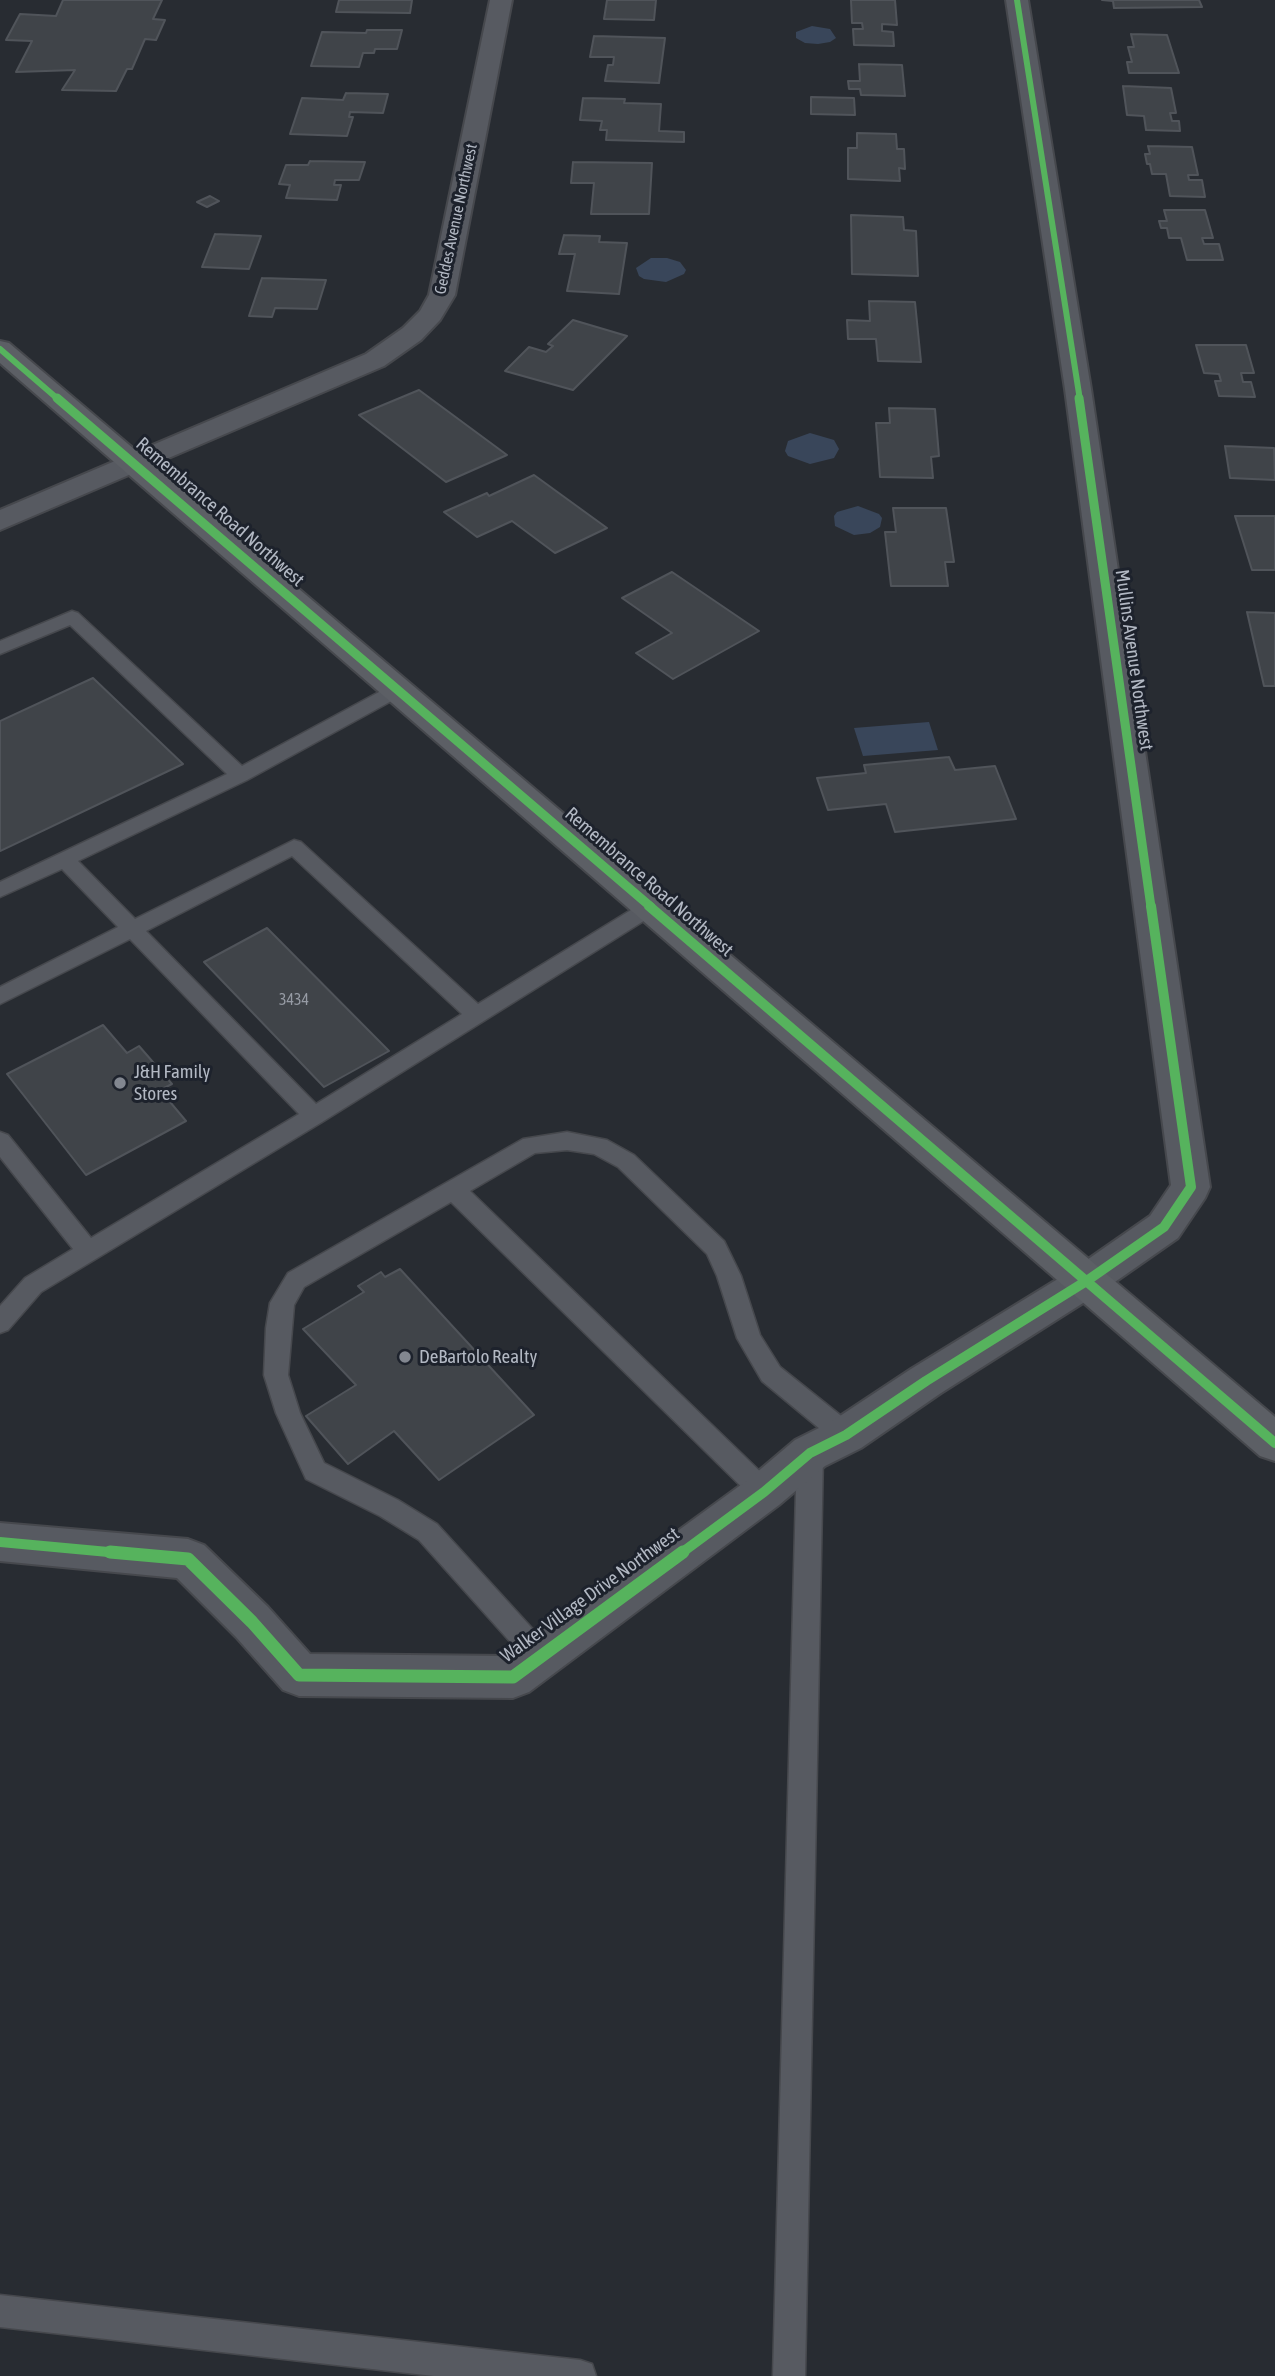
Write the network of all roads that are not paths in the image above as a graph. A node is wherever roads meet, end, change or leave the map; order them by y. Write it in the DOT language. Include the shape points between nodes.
graph roads {
  1 [pos="502,0"];
  2 [pos="1017,0"];
  3 [pos="0,349"];
  4 [pos="134,461"];
  5 [pos="0,521"];
  6 [pos="0,648"];
  7 [pos="399,689"];
  8 [pos="240,775"];
  9 [pos="64,859"];
  10 [pos="0,890"];
  11 [pos="651,907"];
  12 [pos="133,931"];
  13 [pos="0,996"];
  14 [pos="477,1016"];
  15 [pos="314,1116"];
  16 [pos="0,1141"];
  17 [pos="453,1189"];
  18 [pos="88,1251"];
  19 [pos="1088,1280"];
  20 [pos="3,1313"];
  21 [pos="1275,1443"];
  22 [pos="828,1444"];
  23 [pos="764,1492"];
  24 [pos="0,1542"];
  25 [pos="540,1656"];
  26 [pos="0,2311"];
  27 [pos="580,2376"];
  28 [pos="789,2376"];
  1 -- 4 [label="street, Geddes Avenue Northwest" via="442,295 431,315 375,360"];
  2 -- 19 [label="street, Mullins Avenue Northwest" via="1191,1187 1164,1227"];
  3 -- 4 [label="main road, Remembrance Road Northwest"];
  4 -- 5 [label="street"];
  4 -- 7 [label="main road, Remembrance Road Northwest"];
  6 -- 8 [label="lane" via="72,617"];
  7 -- 8 [label="lane"];
  7 -- 11 [label="main road, Remembrance Road Northwest"];
  8 -- 9 [label="lane"];
  9 -- 10 [label="lane"];
  9 -- 12 [label="lane"];
  11 -- 14 [label="lane"];
  11 -- 19 [label="main road, Remembrance Road Northwest"];
  12 -- 13 [label="lane"];
  12 -- 14 [label="lane" via="294,847"];
  12 -- 15 [label="lane"];
  14 -- 15 [label="lane"];
  15 -- 18 [label="lane"];
  16 -- 18 [label="lane"];
  17 -- 22 [label="lane" via="531,1145 567,1141 599,1146 626,1161 716,1248 749,1338 771,1374"];
  17 -- 23 [label="lane"];
  17 -- 25 [label="lane" via="296,1280 282,1303 276,1375 315,1471 428,1532"];
  18 -- 20 [label="lane" via="33,1284"];
  19 -- 21 [label="main road, Remembrance Road Northwest"];
  19 -- 22 [label="street, Walker Village Drive Northwest"];
  22 -- 23 [label="street, Walker Village Drive Northwest"];
  22 -- 28 [label="lane"];
  23 -- 25 [label="street, Walker Village Drive Northwest"];
  24 -- 25 [label="street, Walker Village Drive Northwest" via="188,1559 299,1675 513,1677"];
  26 -- 27 [label="lane"];
}
